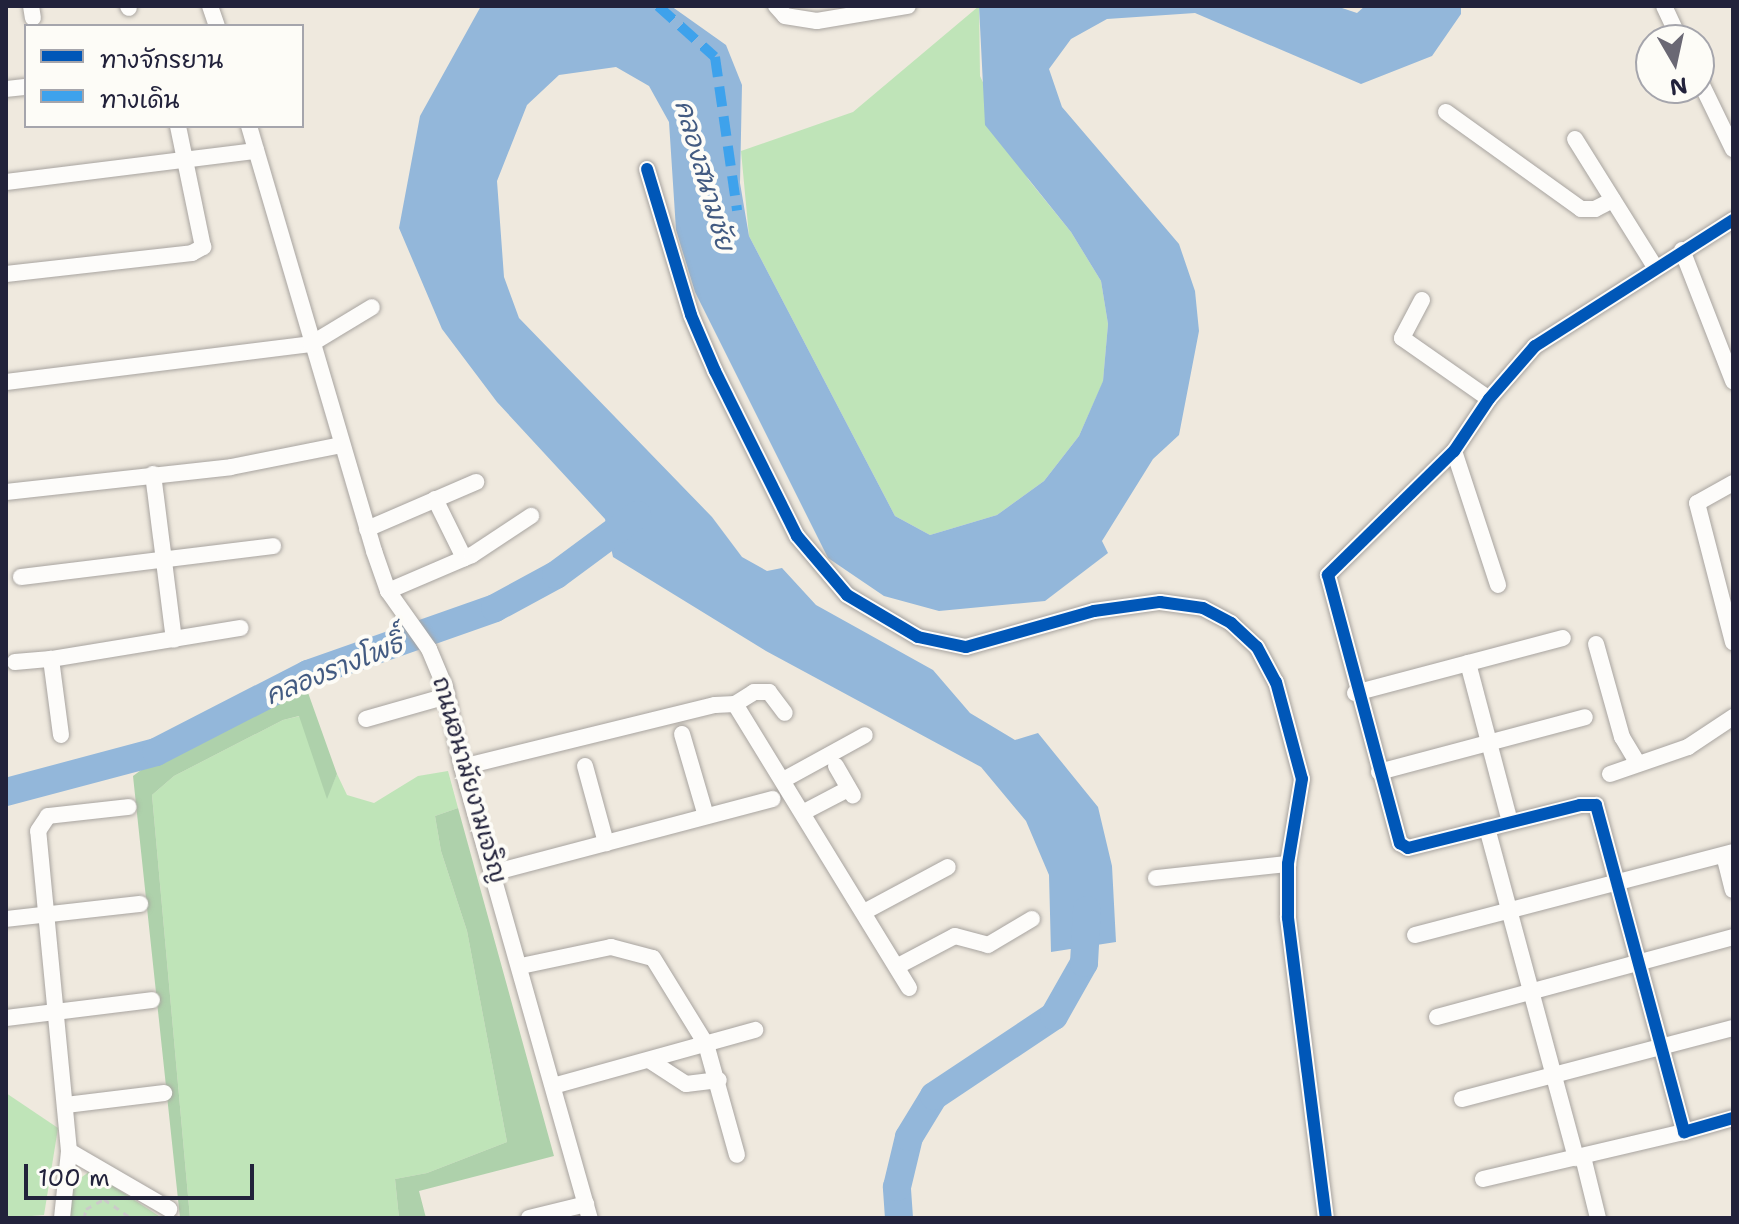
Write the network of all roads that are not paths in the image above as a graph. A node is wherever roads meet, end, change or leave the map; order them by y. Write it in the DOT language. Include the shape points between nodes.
graph roads {
  1 [pos="776,6"];
  2 [pos="908,6"];
  3 [pos="1711,104"];
  4 [pos="1446,112"];
  5 [pos="178,128"];
  6 [pos="250,128"];
  7 [pos="1575,139"];
  8 [pos="1733,149"];
  9 [pos="256,151"];
  10 [pos="185,160"];
  11 [pos="647,169"];
  12 [pos="6,182"];
  13 [pos="1613,200"];
  14 [pos="1733,220"];
  15 [pos="1682,250"];
  16 [pos="1655,267"];
  17 [pos="6,274"];
  18 [pos="1422,300"];
  19 [pos="372,307"];
  20 [pos="311,344"];
  21 [pos="1733,381"];
  22 [pos="6,382"];
  23 [pos="1489,399"];
  24 [pos="341,445"];
  25 [pos="1454,451"];
  26 [pos="153,474"];
  27 [pos="476,482"];
  28 [pos="1733,483"];
  29 [pos="6,492"];
  30 [pos="435,499"];
  31 [pos="531,516"];
  32 [pos="367,529"];
  33 [pos="273,546"];
  34 [pos="464,558"];
  35 [pos="162,559"];
  36 [pos="21,577"];
  37 [pos="1498,585"];
  38 [pos="388,591"];
  39 [pos="240,628"];
  40 [pos="1563,638"];
  41 [pos="174,640"];
  42 [pos="1733,642"];
  43 [pos="1596,644"];
  44 [pos="51,659"];
  45 [pos="15,662"];
  46 [pos="1468,663"];
  47 [pos="1355,693"];
  48 [pos="447,696"];
  49 [pos="735,704"];
  50 [pos="785,713"];
  51 [pos="1585,717"];
  52 [pos="1733,717"];
  53 [pos="366,719"];
  54 [pos="682,734"];
  55 [pos="61,735"];
  56 [pos="865,735"];
  57 [pos="1489,743"];
  58 [pos="1638,764"];
  59 [pos="585,766"];
  60 [pos="836,766"];
  61 [pos="462,767"];
  62 [pos="1379,772"];
  63 [pos="1610,774"];
  64 [pos="785,779"];
  65 [pos="773,799"];
  66 [pos="128,807"];
  67 [pos="804,812"];
  68 [pos="706,816"];
  69 [pos="1510,822"];
  70 [pos="1487,828"];
  71 [pos="606,843"];
  72 [pos="1728,853"];
  73 [pos="1288,864"];
  74 [pos="948,867"];
  75 [pos="496,872"];
  76 [pos="1156,878"];
  77 [pos="1619,882"];
  78 [pos="1733,890"];
  79 [pos="140,904"];
  80 [pos="1509,911"];
  81 [pos="864,912"];
  82 [pos="48,914"];
  83 [pos="6,919"];
  84 [pos="1032,919"];
  85 [pos="1415,935"];
  86 [pos="1733,937"];
  87 [pos="1640,962"];
  88 [pos="521,966"];
  89 [pos="898,966"];
  90 [pos="909,988"];
  91 [pos="1532,991"];
  92 [pos="152,1000"];
  93 [pos="58,1011"];
  94 [pos="1437,1017"];
  95 [pos="6,1018"];
  96 [pos="1733,1028"];
  97 [pos="755,1030"];
  98 [pos="706,1044"];
  99 [pos="1662,1047"];
  100 [pos="649,1060"];
  101 [pos="1554,1075"];
  102 [pos="719,1080"];
  103 [pos="553,1086"];
  104 [pos="164,1093"];
  105 [pos="1462,1099"];
  106 [pos="66,1105"];
  107 [pos="1733,1118"];
  108 [pos="1684,1132"];
  109 [pos="69,1151"];
  110 [pos="737,1155"];
  111 [pos="1579,1158"];
  112 [pos="1483,1179"];
  113 [pos="169,1209"];
  114 [pos="588,1211"];
  115 [pos="62,1218"];
  116 [pos="529,1218"];
  117 [pos="1326,1218"];
  118 [pos="1598,1218"];
  1 -- 2 [label="street" via="785,16 817,21"];
  3 -- 8 [label="street"];
  4 -- 13 [label="street" via="1581,209"];
  5 -- 10 [label="street"];
  6 -- 9 [label="street, ถนนอนามัยงามเจริญ"];
  7 -- 13 [label="street"];
  9 -- 10 [label="street"];
  9 -- 20 [label="street, ถนนอนามัยงามเจริญ"];
  10 -- 12 [label="street"];
  10 -- 17 [label="street" via="205,242 197,252"];
  11 -- 73 [label="street" via="696,328 797,536 817,564 847,595 888,622 918,637 966,647 1094,611 1160,602 1203,608 1231,623 1257,647 1276,682 1295,740 1302,779"];
  13 -- 16 [label="street"];
  14 -- 15 [label="street"];
  15 -- 16 [label="street"];
  15 -- 21 [label="street"];
  16 -- 23 [label="street" via="1535,346"];
  18 -- 23 [label="street" via="1402,338"];
  19 -- 20 [label="street"];
  20 -- 22 [label="street"];
  20 -- 24 [label="street, ถนนอนามัยงามเจริญ"];
  23 -- 25 [label="street"];
  24 -- 26 [label="street" via="300,457"];
  24 -- 32 [label="street, ถนนอนามัยงามเจริญ"];
  25 -- 37 [label="street"];
  25 -- 47 [label="street" via="1328,571"];
  26 -- 29 [label="street"];
  26 -- 35 [label="street"];
  27 -- 30 [label="street"];
  28 -- 42 [label="street" via="1697,503"];
  30 -- 32 [label="street"];
  30 -- 34 [label="street"];
  31 -- 34 [label="street"];
  32 -- 38 [label="street, ถนนอนามัยงามเจริญ"];
  33 -- 35 [label="street"];
  34 -- 38 [label="street"];
  35 -- 36 [label="street"];
  35 -- 41 [label="street"];
  38 -- 48 [label="street, ถนนอนามัยงามเจริญ" via="429,649"];
  39 -- 41 [label="street"];
  40 -- 46 [label="street"];
  41 -- 44 [label="street"];
  43 -- 58 [label="street" via="1622,737"];
  44 -- 45 [label="street"];
  44 -- 55 [label="street"];
  46 -- 47 [label="street"];
  46 -- 57 [label="street"];
  47 -- 62 [label="street"];
  48 -- 53 [label="street"];
  48 -- 61 [label="street, ถนนอนามัยงามเจริญ"];
  49 -- 50 [label="street" via="754,692 769,692"];
  49 -- 61 [label="street"];
  49 -- 64 [label="street"];
  51 -- 57 [label="street"];
  52 -- 58 [label="street" via="1688,747"];
  54 -- 68 [label="street"];
  56 -- 64 [label="street"];
  57 -- 62 [label="street"];
  57 -- 69 [label="street"];
  58 -- 63 [label="street"];
  59 -- 71 [label="street"];
  60 -- 67 [label="street" via="850,793"];
  61 -- 75 [label="street, ถนนอนามัยงามเจริญ"];
  62 -- 70 [label="street" via="1405,848"];
  64 -- 67 [label="street"];
  65 -- 68 [label="street"];
  66 -- 82 [label="street" via="41,821 38,845"];
  67 -- 81 [label="street"];
  68 -- 71 [label="street"];
  69 -- 70 [label="street"];
  69 -- 77 [label="street" via="1596,805"];
  70 -- 80 [label="street"];
  71 -- 75 [label="street"];
  72 -- 77 [label="street"];
  72 -- 78 [label="street"];
  73 -- 76 [label="street"];
  73 -- 117 [label="street" via="1293,981"];
  74 -- 81 [label="street"];
  75 -- 88 [label="street, ถนนอนามัยงามเจริญ"];
  77 -- 80 [label="street"];
  77 -- 87 [label="street"];
  79 -- 82 [label="street"];
  80 -- 85 [label="street"];
  80 -- 91 [label="street"];
  81 -- 89 [label="street"];
  82 -- 83 [label="street"];
  82 -- 93 [label="street"];
  84 -- 89 [label="street" via="988,945 955,936"];
  86 -- 87 [label="street"];
  87 -- 91 [label="street"];
  87 -- 99 [label="street"];
  88 -- 98 [label="street" via="611,947 635,950 653,958"];
  88 -- 103 [label="street, ถนนอนามัยงามเจริญ"];
  89 -- 90 [label="street"];
  91 -- 94 [label="street"];
  91 -- 101 [label="street"];
  92 -- 93 [label="street"];
  93 -- 95 [label="street"];
  93 -- 106 [label="street"];
  96 -- 99 [label="street"];
  97 -- 98 [label="street"];
  98 -- 100 [label="street"];
  98 -- 102 [label="street"];
  99 -- 101 [label="street"];
  99 -- 108 [label="street"];
  100 -- 102 [label="street" via="686,1084"];
  100 -- 103 [label="street"];
  101 -- 105 [label="street"];
  101 -- 111 [label="street"];
  102 -- 110 [label="street"];
  103 -- 114 [label="street, ถนนอนามัยงามเจริญ"];
  104 -- 106 [label="street"];
  106 -- 109 [label="street"];
  107 -- 108 [label="street"];
  108 -- 111 [label="street"];
  109 -- 113 [label="street"];
  109 -- 115 [label="street"];
  111 -- 112 [label="street"];
  111 -- 118 [label="street"];
  114 -- 116 [label="street"];
}
